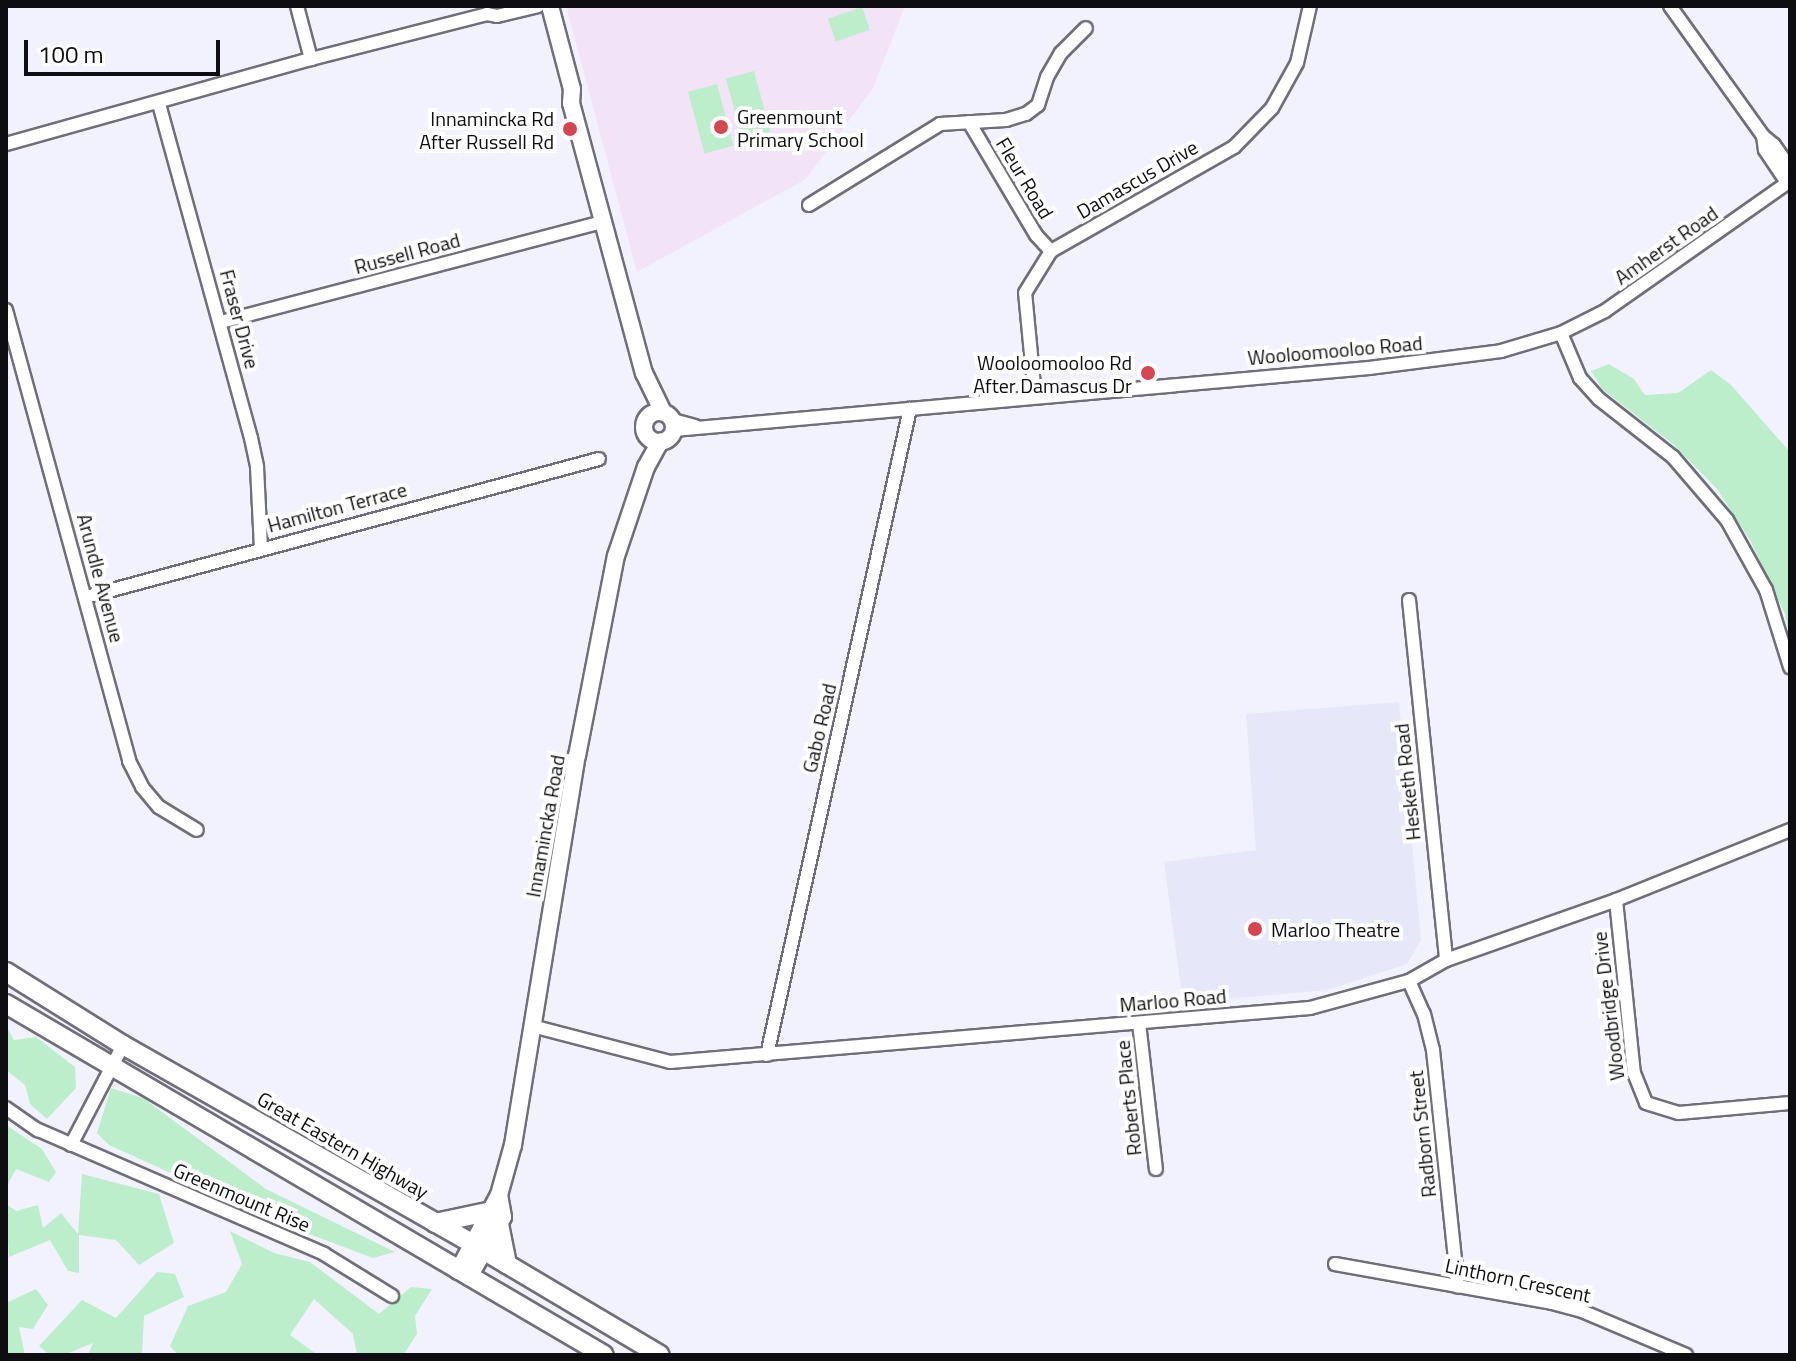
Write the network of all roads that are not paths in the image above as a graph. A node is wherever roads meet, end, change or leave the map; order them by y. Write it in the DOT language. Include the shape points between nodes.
graph roads {
  1 [pos="297,6"];
  2 [pos="538,6"];
  3 [pos="550,6"];
  4 [pos="1310,6"];
  5 [pos="1670,6"];
  6 [pos="490,10"];
  7 [pos="1086,28"];
  8 [pos="311,59"];
  9 [pos="571,103"];
  10 [pos="159,104"];
  11 [pos="969,122"];
  12 [pos="1763,136"];
  13 [pos="6,144"];
  14 [pos="1790,168"];
  15 [pos="1788,182"];
  16 [pos="809,205"];
  17 [pos="603,222"];
  18 [pos="1051,251"];
  19 [pos="6,310"];
  20 [pos="221,322"];
  21 [pos="1561,333"];
  22 [pos="1035,396"];
  23 [pos="910,409"];
  24 [pos="665,419"];
  25 [pos="655,441"];
  26 [pos="599,459"];
  27 [pos="261,548"];
  28 [pos="86,597"];
  29 [pos="1409,600"];
  30 [pos="1790,667"];
  31 [pos="197,830"];
  32 [pos="1790,830"];
  33 [pos="1616,900"];
  34 [pos="1446,960"];
  35 [pos="6,972"];
  36 [pos="1409,981"];
  37 [pos="6,1004"];
  38 [pos="1139,1023"];
  39 [pos="532,1026"];
  40 [pos="123,1045"];
  41 [pos="767,1055"];
  42 [pos="111,1067"];
  43 [pos="1790,1103"];
  44 [pos="6,1108"];
  45 [pos="71,1145"];
  46 [pos="1156,1169"];
  47 [pos="493,1218"];
  48 [pos="435,1223"];
  49 [pos="478,1247"];
  50 [pos="507,1264"];
  51 [pos="1335,1264"];
  52 [pos="464,1274"];
  53 [pos="1458,1287"];
  54 [pos="392,1296"];
  55 [pos="604,1355"];
  56 [pos="660,1355"];
  57 [pos="1686,1355"];
  1 -- 8 [label="street"];
  2 -- 6 [label="street" via="497,16"];
  2 -- 9 [label="main road"];
  3 -- 9 [label="main road"];
  4 -- 18 [label="street, Damascus Drive" via="1297,63 1272,108 1234,147"];
  5 -- 12 [label="street"];
  6 -- 8 [label="street"];
  7 -- 11 [label="street" via="1061,53 1038,105 1006,120"];
  8 -- 10 [label="street"];
  9 -- 17 [label="main road"];
  10 -- 13 [label="street"];
  10 -- 20 [label="street, Fraser Drive"];
  11 -- 16 [label="street" via="940,124"];
  11 -- 18 [label="street, Fleur Road" via="1036,235"];
  12 -- 14 [label="street"];
  12 -- 15 [label="street" via="1765,150"];
  15 -- 21 [label="street, Amherst Road" via="1622,300"];
  17 -- 20 [label="street, Russell Road"];
  17 -- 24 [label="main road" via="644,373 643,387"];
  18 -- 22 [label="street, Damascus Drive" via="1025,293"];
  19 -- 28 [label="street, Arundle Avenue"];
  20 -- 27 [label="street, Fraser Drive" via="257,467"];
  21 -- 22 [label="street, Wooloomooloo Road" via="1474,357"];
  21 -- 30 [label="street" via="1589,389 1673,457 1727,520 1766,590"];
  22 -- 23 [label="street, Wooloomooloo Road"];
  23 -- 24 [label="street, Wooloomooloo Road" via="695,426"];
  23 -- 41 [label="street, Gabo Road"];
  24 -- 25 [label="main road" via="669,439"];
  24 -- 25 [label="main road, Innamincka Road" via="644,427"];
  25 -- 39 [label="main road, Innamincka Road" via="643,459 646,467 616,556"];
  26 -- 27 [label="street, Hamilton Terrace"];
  27 -- 28 [label="street, Hamilton Terrace"];
  28 -- 31 [label="street, Arundle Avenue" via="129,761 159,807"];
  29 -- 34 [label="street, Hesketh Road"];
  32 -- 33 [label="street, Marloo Road"];
  33 -- 34 [label="street, Marloo Road"];
  33 -- 43 [label="street, Woodbridge Drive" via="1634,1073 1646,1103 1679,1113"];
  34 -- 36 [label="street, Marloo Road"];
  35 -- 40 [label="highway, Great Eastern Highway"];
  36 -- 38 [label="street, Marloo Road" via="1310,1008"];
  36 -- 53 [label="street, Radborn Street" via="1433,1050"];
  37 -- 42 [label="highway"];
  38 -- 41 [label="street, Marloo Road"];
  38 -- 46 [label="street, Roberts Place"];
  39 -- 41 [label="street, Marloo Road" via="670,1062"];
  39 -- 47 [label="main road, Innamincka Road" via="513,1145 499,1195 503,1208"];
  40 -- 42 [label="street"];
  40 -- 48 [label="highway, Great Eastern Highway"];
  42 -- 45 [label="street"];
  42 -- 52 [label="highway"];
  44 -- 45 [label="street, Greenmount Rise"];
  45 -- 54 [label="street, Greenmount Rise" via="324,1254"];
  47 -- 48 [label="highway"];
  47 -- 49 [label="main road"];
  47 -- 50 [label="highway"];
  48 -- 49 [label="highway, Great Eastern Highway"];
  49 -- 50 [label="highway, Great Eastern Highway"];
  49 -- 52 [label="main road"];
  50 -- 56 [label="highway, Great Eastern Highway"];
  51 -- 53 [label="street, Linthorn Crescent"];
  52 -- 55 [label="highway"];
  53 -- 57 [label="street, Linthorn Crescent" via="1582,1311"];
}
